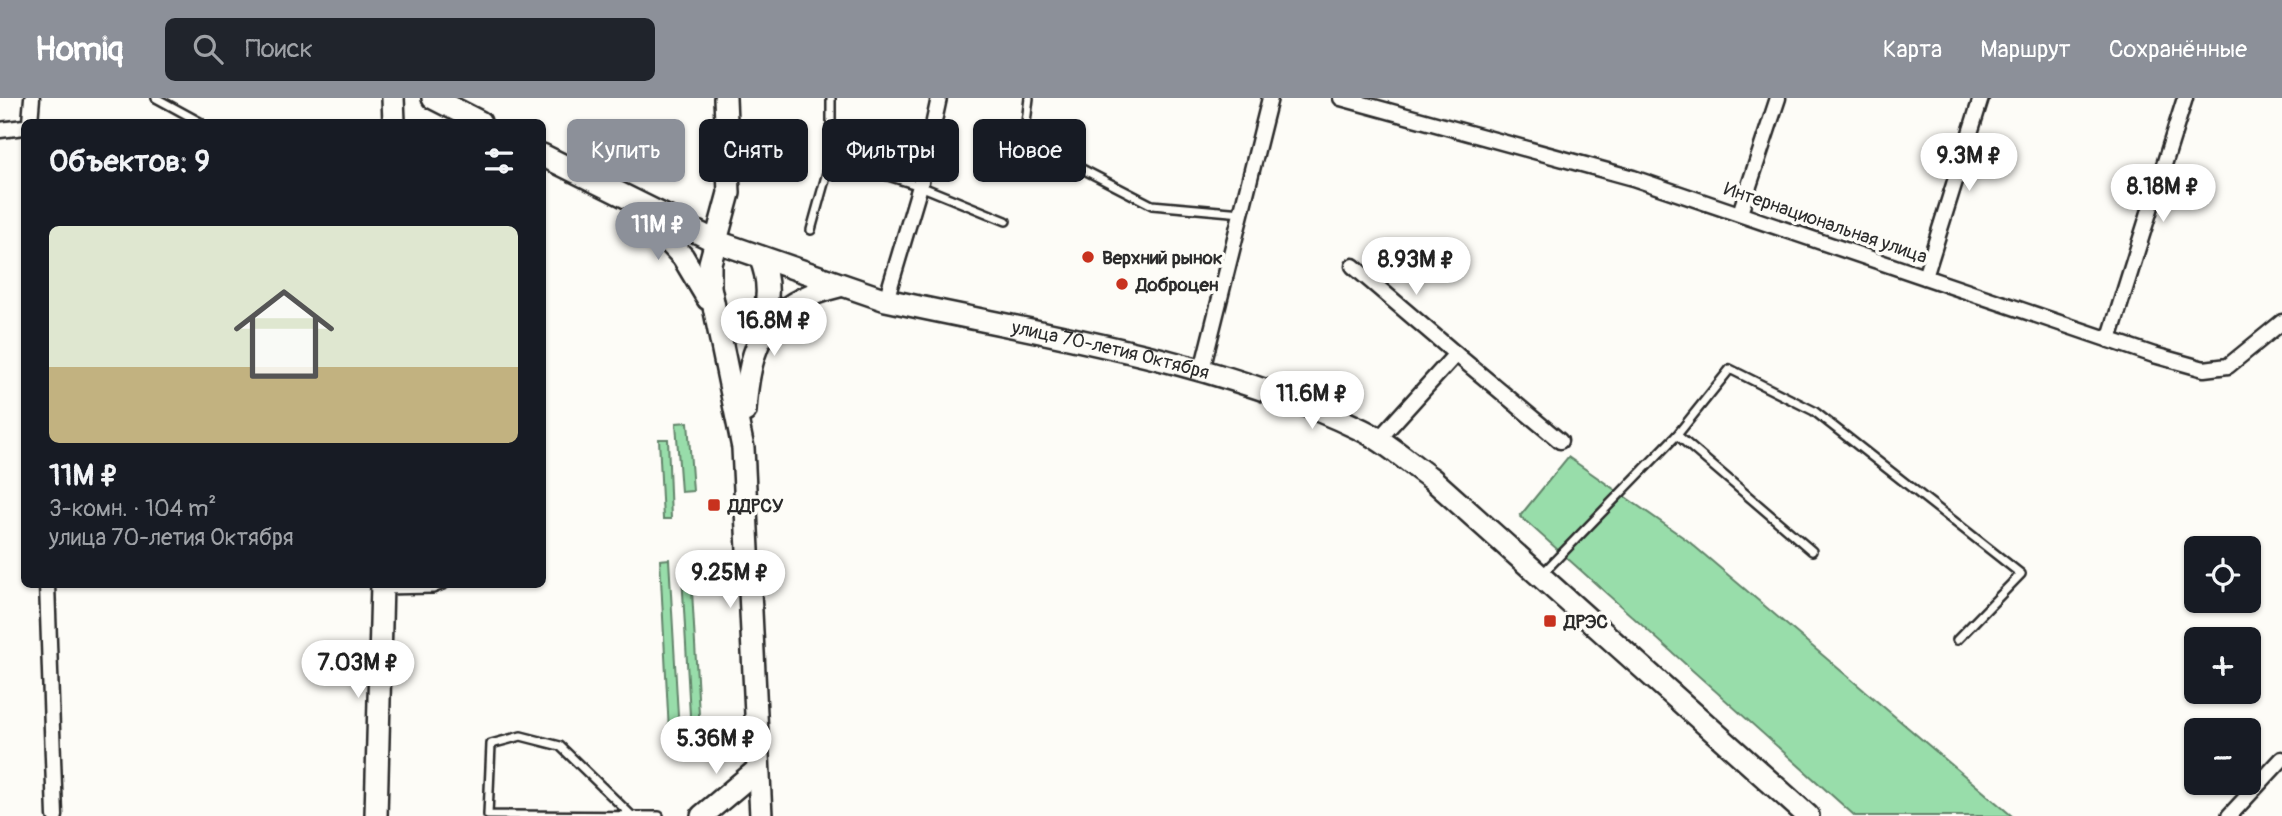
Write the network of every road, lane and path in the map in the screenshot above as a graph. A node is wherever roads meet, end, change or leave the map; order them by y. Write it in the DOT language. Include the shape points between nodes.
graph roads {
  1 [pos="32,98"];
  2 [pos="156,98"];
  3 [pos="393,98"];
  4 [pos="433,98"];
  5 [pos="725,98"];
  6 [pos="831,98"];
  7 [pos="939,98"];
  8 [pos="1029,98"];
  9 [pos="1270,98"];
  10 [pos="1341,98"];
  11 [pos="1777,98"];
  12 [pos="1981,98"];
  13 [pos="2185,98"];
  14 [pos="30,119"];
  15 [pos="194,119"];
  16 [pos="394,119"];
  17 [pos="474,119"];
  18 [pos="831,119"];
  19 [pos="21,127"];
  20 [pos="0,130"];
  21 [pos="546,157"];
  22 [pos="824,182"];
  23 [pos="907,182"];
  24 [pos="920,186"];
  25 [pos="626,198"];
  26 [pos="1242,212"];
  27 [pos="1740,213"];
  28 [pos="1006,220"];
  29 [pos="811,230"];
  30 [pos="715,241"];
  31 [pos="760,257"];
  32 [pos="1353,266"];
  33 [pos="1924,276"];
  34 [pos="840,286"];
  35 [pos="886,300"];
  36 [pos="713,309"];
  37 [pos="2282,321"];
  38 [pos="760,335"];
  39 [pos="2109,340"];
  40 [pos="1456,354"];
  41 [pos="1202,370"];
  42 [pos="1677,435"];
  43 [pos="1378,440"];
  44 [pos="1560,441"];
  45 [pos="743,448"];
  46 [pos="1812,551"];
  47 [pos="1539,577"];
  48 [pos="47,588"];
  49 [pos="382,588"];
  50 [pos="408,588"];
  51 [pos="435,588"];
  52 [pos="1957,640"];
  53 [pos="2282,759"];
  54 [pos="758,769"];
  55 [pos="2238,813"];
  56 [pos="630,814"];
  57 [pos="488,815"];
  58 [pos="55,816"];
  59 [pos="376,816"];
  60 [pos="482,816"];
  61 [pos="659,816"];
  62 [pos="702,816"];
  63 [pos="761,816"];
  64 [pos="1808,816"];
  1 -- 14 [label="street"];
  2 -- 15 [label="lane"];
  3 -- 16 [label="main road"];
  4 -- 17 [label="main road"];
  5 -- 30 [label="main road" via="729,193"];
  6 -- 18 [label="lane"];
  7 -- 24 [label="street"];
  8 -- 26 [label="lane" via="1024,139 1152,205"];
  9 -- 26 [label="street"];
  10 -- 27 [label="street, Интернациональная улица" via="1633,178"];
  11 -- 27 [label="street"];
  12 -- 33 [label="street"];
  13 -- 39 [label="street"];
  19 -- 20 [label="street"];
  21 -- 25 [label="main road, улица 70-летия Октября"];
  22 -- 29 [label="lane"];
  23 -- 24 [label="lane"];
  24 -- 28 [label="lane"];
  24 -- 35 [label="street"];
  25 -- 30 [label="main road, улица 70-летия Октября"];
  25 -- 36 [label="main road" via="683,257"];
  26 -- 41 [label="street"];
  27 -- 33 [label="street, Интернациональная улица"];
  30 -- 31 [label="main road, улица 70-летия Октября"];
  30 -- 36 [label="main road" via="710,262"];
  31 -- 34 [label="main road, улица 70-летия Октября"];
  31 -- 38 [label="main road" via="768,275 769,296"];
  32 -- 40 [label="street"];
  33 -- 39 [label="street, Интернациональная улица"];
  34 -- 35 [label="main road, улица 70-летия Октября"];
  34 -- 38 [label="main road" via="792,303"];
  35 -- 41 [label="main road, улица 70-летия Октября"];
  36 -- 45 [label="main road"];
  37 -- 39 [label="street, Интернациональная улица" via="2228,366 2204,369"];
  38 -- 45 [label="main road" via="747,381"];
  40 -- 43 [label="street"];
  40 -- 44 [label="street"];
  41 -- 43 [label="main road, улица 70-летия Октября" via="1295,401"];
  42 -- 46 [label="lane"];
  42 -- 47 [label="lane"];
  42 -- 52 [label="lane" via="1730,369 1814,411 2021,574"];
  43 -- 47 [label="main road, улица 70-летия Октября" via="1432,479"];
  45 -- 54 [label="main road"];
  47 -- 64 [label="main road, улица 70-летия Октября"];
  48 -- 58 [label="street"];
  49 -- 59 [label="main road"];
  50 -- 51 [label="lane"];
  53 -- 55 [label="street"];
  54 -- 62 [label="main road"];
  54 -- 63 [label="main road"];
  56 -- 57 [label="lane"];
  56 -- 57 [label="lane" via="560,746 521,736 491,744"];
  56 -- 61 [label="lane"];
  57 -- 60 [label="lane"];
}
